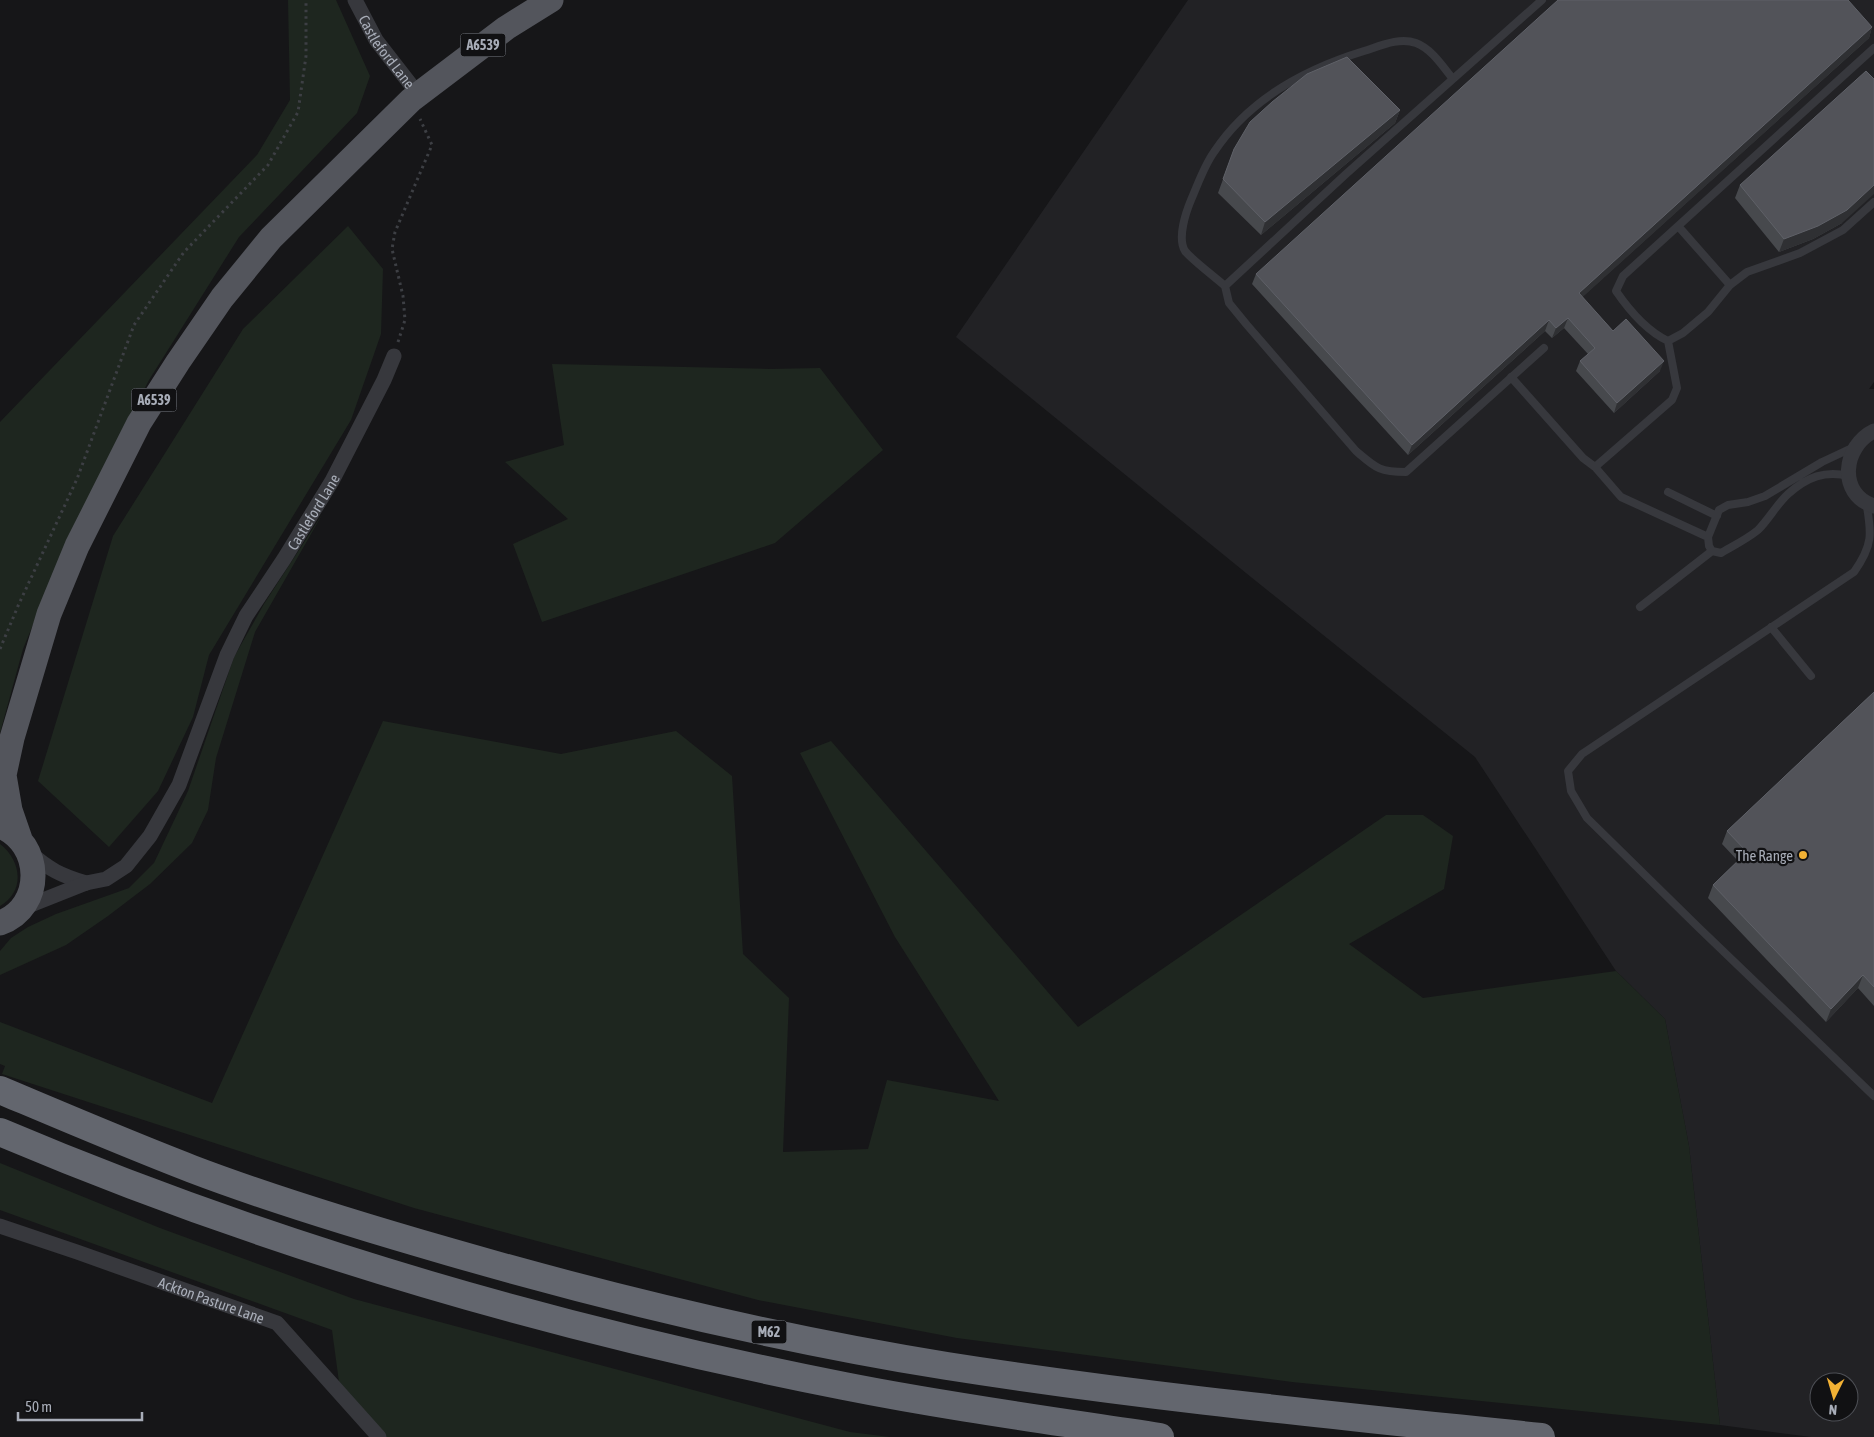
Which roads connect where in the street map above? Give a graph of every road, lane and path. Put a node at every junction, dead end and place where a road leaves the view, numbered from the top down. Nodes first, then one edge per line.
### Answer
1 (306, 0) edge
2 (355, 0) edge
3 (551, 0) edge
4 (1542, 0) edge
5 (1874, 48) edge
6 (1454, 79) junction
7 (414, 97) junction
8 (1874, 202) edge
9 (1678, 226) junction
10 (1730, 285) junction
11 (1225, 286) junction
12 (1668, 341) junction
13 (1544, 348) dead end
14 (394, 356) joint
15 (1512, 377) junction
16 (1874, 431) edge
17 (1855, 446) junction
18 (1595, 467) junction
19 (1849, 476) junction
20 (1668, 492) dead end
21 (1870, 504) edge
22 (1717, 516) junction
23 (1708, 537) junction
24 (1874, 538) edge
25 (1869, 546) junction
26 (1712, 551) junction
27 (1640, 607) dead end
28 (1771, 627) junction
29 (0, 649) edge
30 (1811, 676) dead end
31 (2, 778) edge
32 (16, 839) edge
33 (86, 884) junction
34 (7, 920) edge
35 (0, 1090) edge
36 (1874, 1096) edge
37 (4, 1134) edge
38 (0, 1226) edge
39 (379, 1437) edge
40 (1160, 1437) edge
41 (1541, 1437) edge

1 - 29 path
2 - 7 street, Castleford Lane
3 - 7 main road, A6539
4 - 6 lane
5 - 9 lane
6 - 11 lane
6 - 11 lane
7 - 14 path, Castleford Lane
7 - 31 main road, Castleford Lane / A6539
8 - 10 lane
9 - 10 lane
9 - 12 lane
10 - 12 lane
11 - 15 lane
12 - 18 lane
13 - 15 lane
14 - 33 street, Castleford Lane
15 - 18 lane
16 - 17 street
17 - 19 street
17 - 22 lane
18 - 23 lane
19 - 21 street
19 - 26 lane
20 - 22 lane
21 - 25 lane
22 - 23 lane
23 - 26 lane
24 - 25 lane
25 - 28 lane
26 - 27 lane
28 - 30 lane
28 - 36 lane
31 - 32 main road, Castleford Lane / A6539
32 - 33 street
32 - 34 main road, Castleford Lane
33 - 34 street, Castleford Lane
35 - 41 highway, M62
37 - 40 highway, M62
38 - 39 street, Ackton Pasture Lane

